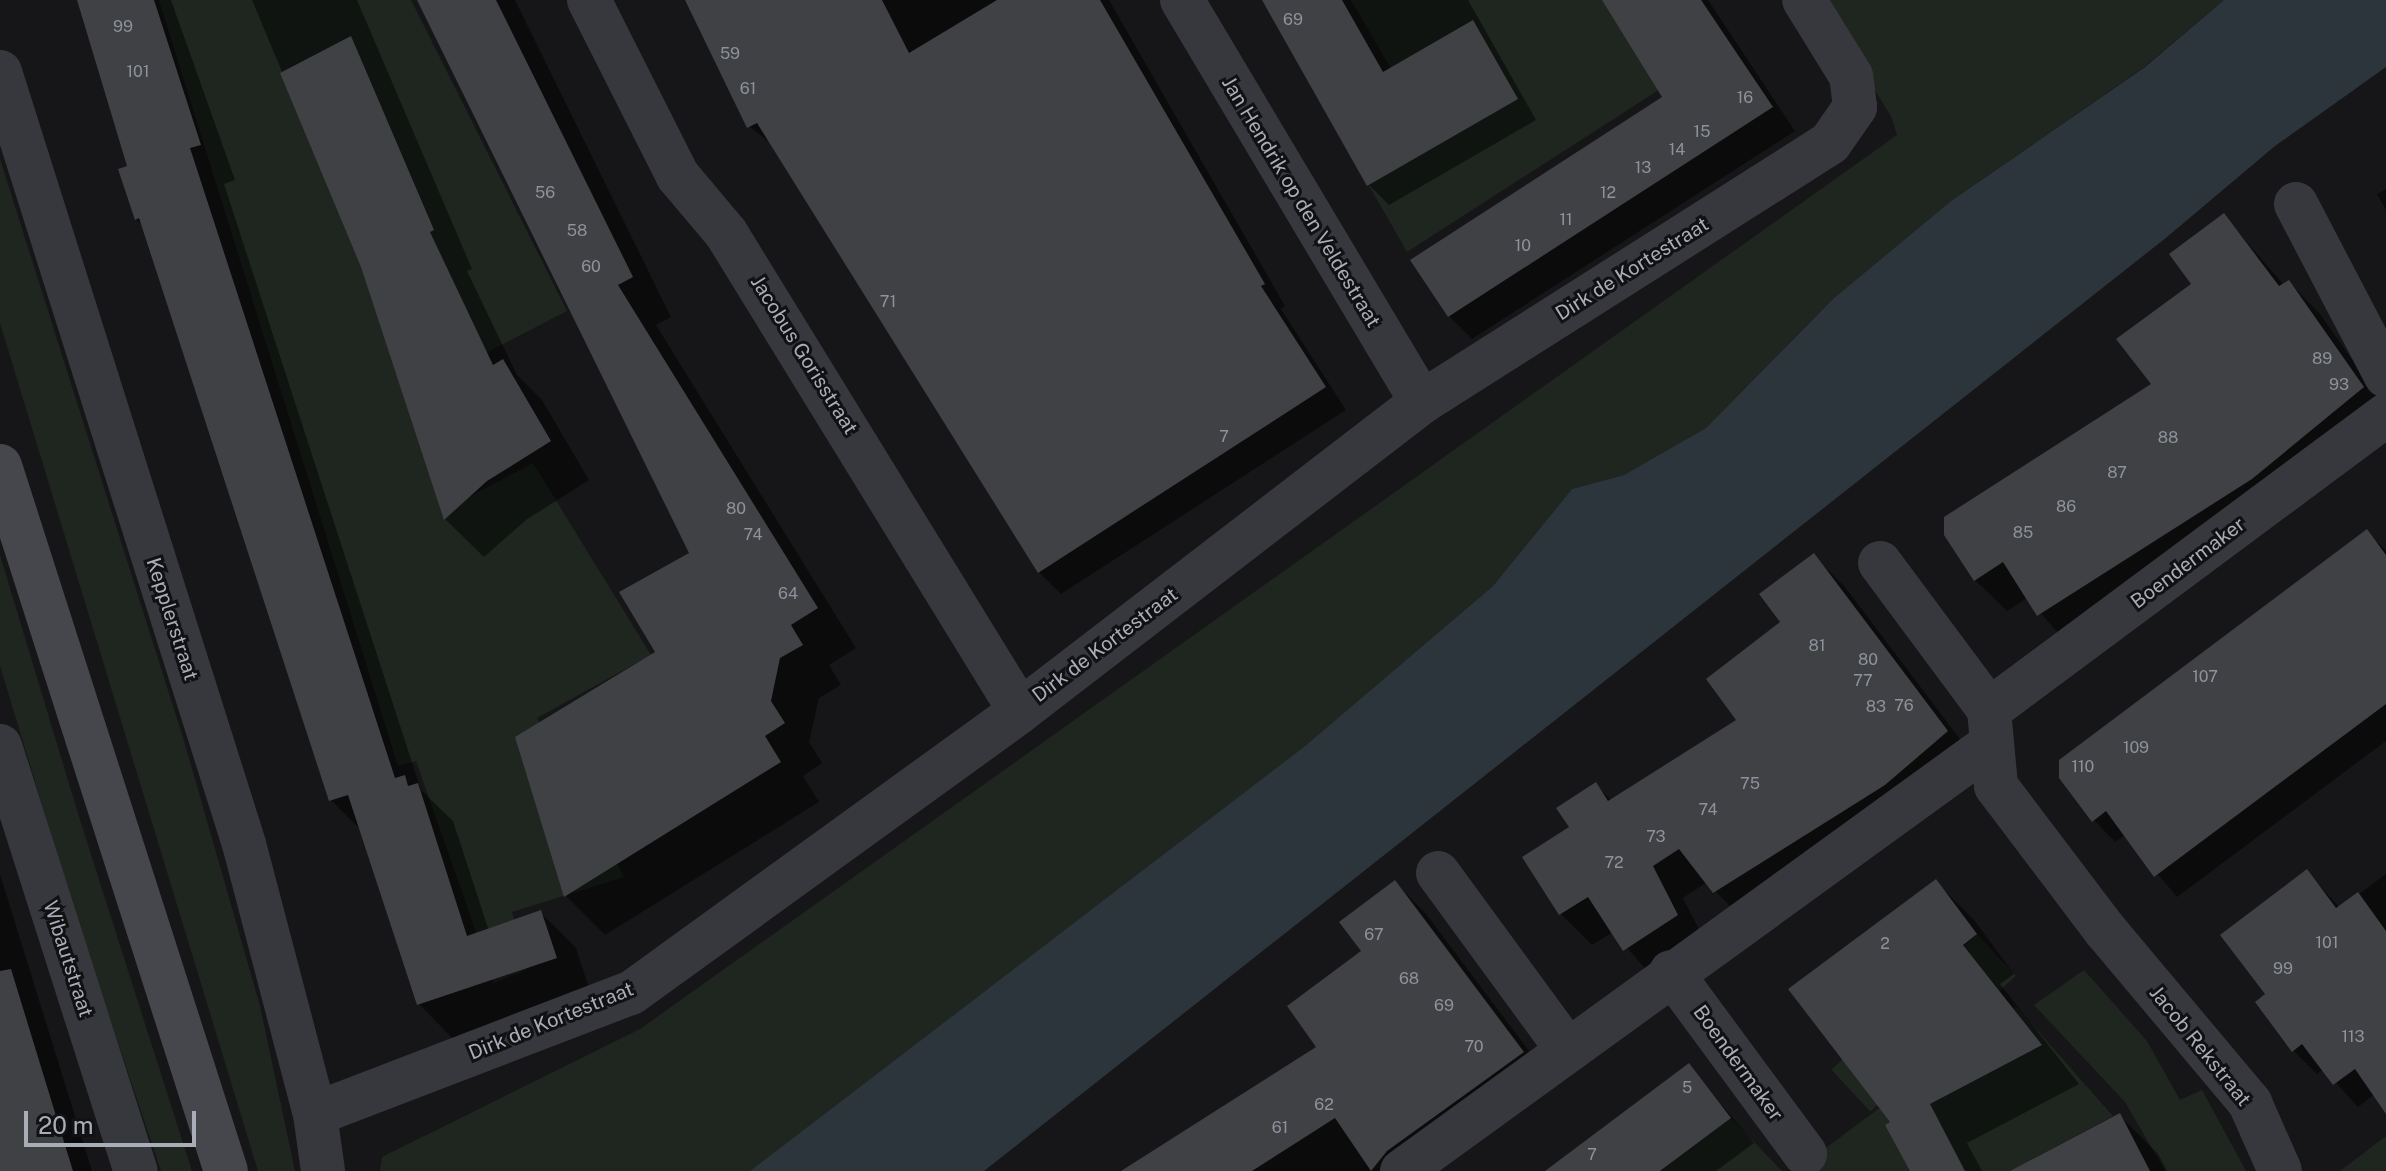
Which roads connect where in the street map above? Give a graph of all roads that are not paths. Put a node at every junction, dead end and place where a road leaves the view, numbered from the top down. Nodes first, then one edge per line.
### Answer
1 (589, 0) edge
2 (1182, 0) edge
3 (1804, 0) edge
4 (0, 72) edge
5 (2296, 204) dead end
6 (2386, 376) edge
7 (1422, 402) junction
8 (2386, 415) edge
9 (0, 466) edge
10 (1880, 563) dead end
11 (1020, 711) junction
12 (1990, 727) junction
13 (0, 746) edge
14 (1438, 873) dead end
15 (1671, 972) junction
16 (1567, 1049) junction
17 (315, 1114) junction
18 (1805, 1154) dead end
19 (136, 1171) edge
20 (226, 1171) edge
21 (323, 1171) edge
22 (1402, 1171) edge
23 (2280, 1171) edge

1 - 11 street, Jacobus Gorisstraat
2 - 7 street, Jan Hendrik op den Veldestraat
3 - 7 street, Dirk de Kortestraat
4 - 17 street, Kepplerstraat
5 - 6 street
7 - 11 street, Dirk de Kortestraat
8 - 12 street, Boendermaker
9 - 20 main road
10 - 12 street
11 - 17 street, Dirk de Kortestraat
12 - 15 street, Boendermaker
12 - 23 street, Jacob Rekstraat
13 - 19 street, Wibautstraat
14 - 16 street
15 - 16 street, Boendermaker
15 - 18 street, Boendermaker
16 - 22 street, Boendermaker
17 - 21 street, Kepplerstraat

